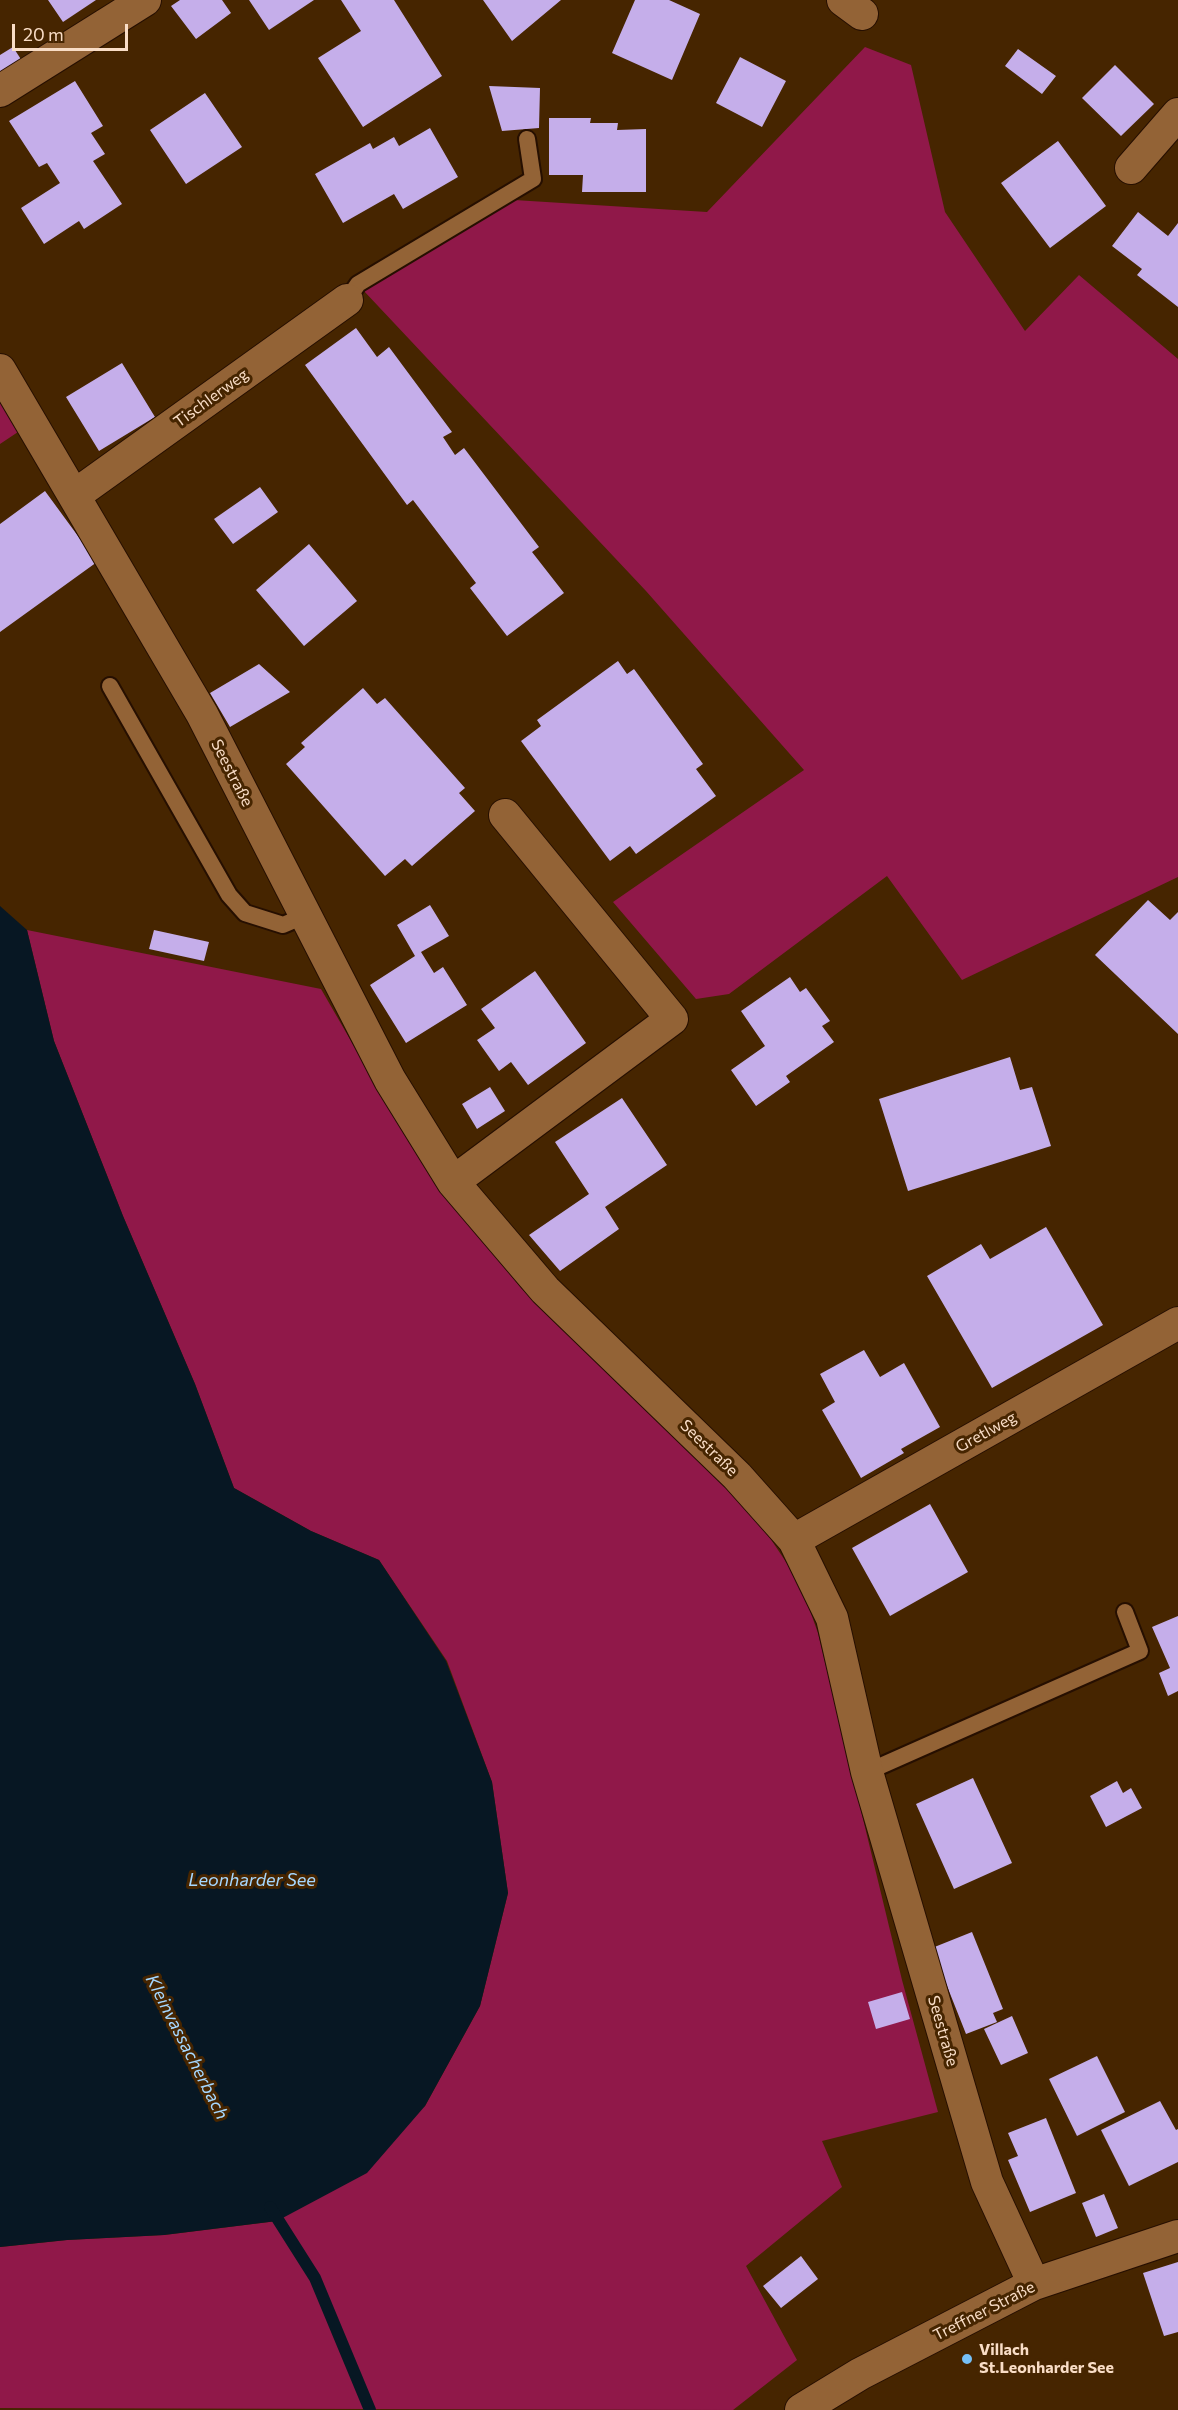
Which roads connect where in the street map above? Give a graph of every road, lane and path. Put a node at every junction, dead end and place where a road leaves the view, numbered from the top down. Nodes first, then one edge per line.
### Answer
1 (145, 0) edge
2 (0, 91) edge
3 (1178, 114) edge
4 (527, 139) dead end
5 (1131, 168) dead end
6 (347, 300) joint
7 (0, 370) edge
8 (75, 495) junction
9 (110, 686) dead end
10 (505, 815) dead end
11 (304, 916) junction
12 (453, 1182) junction
13 (1178, 1323) edge
14 (794, 1540) junction
15 (1125, 1612) dead end
16 (867, 1772) junction
17 (1178, 2236) edge
18 (1034, 2284) junction
19 (801, 2410) edge

1 - 2 street
3 - 5 street
4 - 6 lane
6 - 8 street, Tischlerweg
7 - 8 street, Seestraße
8 - 11 street, Seestraße
9 - 11 lane
10 - 12 street
11 - 12 street, Seestraße
12 - 14 street, Seestraße
13 - 14 street, Gretlweg
14 - 16 street, Seestraße
15 - 16 lane
16 - 18 street, Seestraße
17 - 18 street, Treffner Straße
18 - 19 street, Treffner Straße

